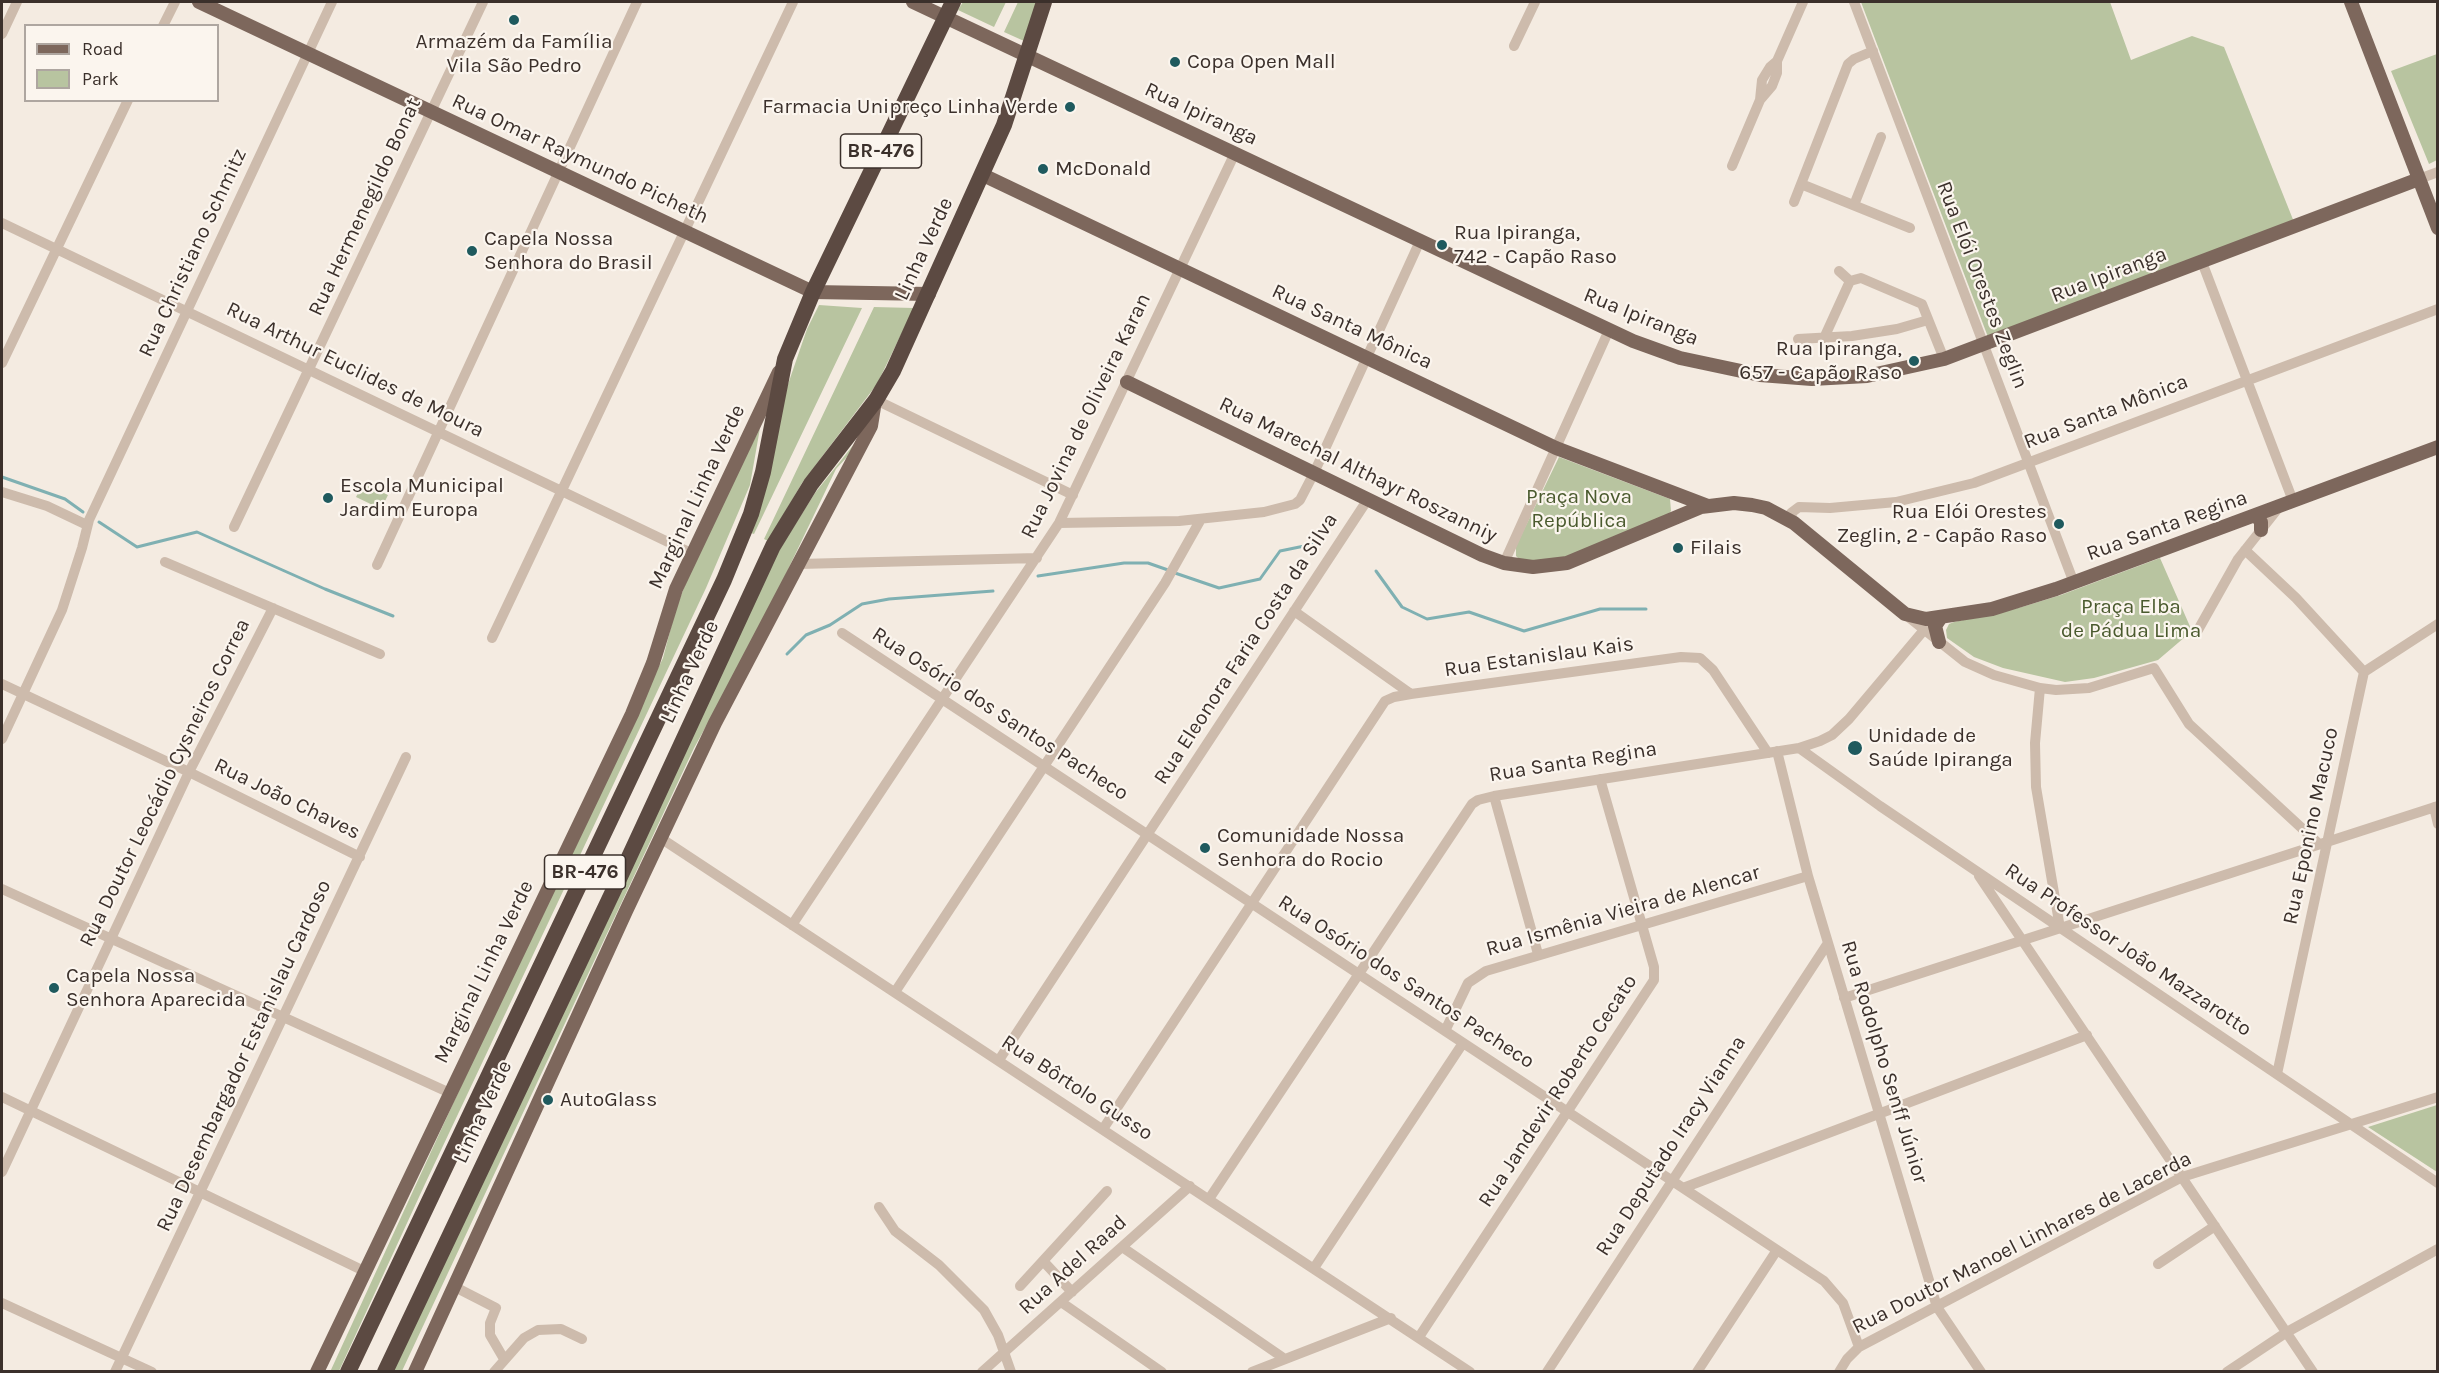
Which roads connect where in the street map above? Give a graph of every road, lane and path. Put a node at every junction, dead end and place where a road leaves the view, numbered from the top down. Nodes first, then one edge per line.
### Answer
1 (17, 2) edge
2 (175, 2) edge
3 (199, 2) edge
4 (332, 2) edge
5 (483, 2) edge
6 (637, 2) edge
7 (793, 2) edge
8 (913, 2) edge
9 (1044, 2) edge
10 (1052, 2) edge
11 (1536, 2) edge
12 (1803, 2) edge
13 (1854, 2) edge
14 (2351, 2) edge
15 (949, 9) edge
16 (165, 24) edge
17 (2, 34) edge
18 (1034, 35) junction
19 (1514, 46) dead end
20 (1873, 51) junction
21 (308, 53) junction
22 (1027, 55) junction
23 (127, 102) edge
24 (432, 111) junction
25 (1881, 136) dead end
26 (1235, 153) junction
27 (1732, 166) dead end
28 (558, 171) junction
29 (2438, 172) edge
30 (983, 176) junction
31 (2419, 179) junction
32 (1801, 184) junction
33 (1794, 202) dead end
34 (1854, 205) junction
35 (2, 222) edge
36 (1910, 228) dead end
37 (2438, 228) edge
38 (684, 231) junction
39 (1420, 241) junction
40 (56, 249) junction
41 (2202, 262) junction
42 (1180, 268) junction
43 (1839, 272) dead end
44 (1850, 281) junction
45 (813, 292) junction
46 (929, 294) junction
47 (2438, 309) edge
48 (187, 311) junction
49 (1928, 320) junction
50 (1609, 330) junction
51 (1824, 338) junction
52 (1798, 339) dead end
53 (1984, 345) junction
54 (1367, 357) junction
55 (785, 359) junction
56 (1944, 359) junction
57 (2, 363) edge
58 (309, 370) junction
59 (2247, 381) junction
60 (1127, 382) junction
61 (876, 400) junction
62 (438, 432) junction
63 (2438, 447) edge
64 (1556, 448) junction
65 (2029, 463) junction
66 (1314, 473) junction
67 (561, 491) junction
68 (2, 492) edge
69 (1073, 495) junction
70 (1368, 499) junction
71 (2287, 503) junction
72 (1708, 506) junction
73 (2256, 515) junction
74 (1201, 519) junction
75 (1792, 522) junction
76 (88, 523) junction
77 (1059, 523) junction
78 (234, 527) dead end
79 (2261, 530) junction
80 (2245, 550) junction
81 (691, 553) junction
82 (1037, 558) junction
83 (165, 562) dead end
84 (1504, 563) junction
85 (798, 564) junction
86 (376, 565) dead end
87 (2074, 583) junction
88 (273, 608) junction
89 (1294, 611) junction
90 (1905, 614) junction
91 (1941, 617) junction
92 (2438, 624) edge
93 (1924, 630) junction
94 (2198, 630) dead end
95 (843, 633) dead end
96 (492, 638) dead end
97 (1940, 642) junction
98 (380, 654) dead end
99 (2364, 672) junction
100 (2, 684) edge
101 (2040, 688) junction
102 (23, 694) junction
103 (1411, 694) junction
104 (943, 700) junction
105 (2, 739) edge
106 (1799, 748) junction
107 (1772, 752) junction
108 (406, 757) dead end
109 (1044, 766) junction
110 (189, 772) junction
111 (1600, 779) junction
112 (1494, 795) junction
113 (2436, 806) edge
114 (2438, 824) edge
115 (1147, 835) junction
116 (662, 839) junction
117 (2323, 843) junction
118 (360, 857) junction
119 (1976, 870) junction
120 (1808, 876) junction
121 (2, 889) edge
122 (1252, 903) junction
123 (792, 924) junction
124 (1642, 924) junction
125 (2060, 928) junction
126 (110, 939) junction
127 (2023, 940) junction
128 (1828, 943) junction
129 (1538, 954) junction
130 (1359, 974) junction
131 (895, 992) junction
132 (1845, 998) junction
133 (282, 1017) junction
134 (1445, 1031) junction
135 (2087, 1035) junction
136 (1463, 1043) junction
137 (999, 1060) junction
138 (2277, 1074) junction
139 (450, 1093) junction
140 (2, 1097) edge
141 (2438, 1097) edge
142 (31, 1111) junction
143 (1568, 1112) junction
144 (1879, 1113) junction
145 (2352, 1125) junction
146 (1103, 1129) junction
147 (2, 1172) edge
148 (2182, 1177) junction
149 (1672, 1181) junction
150 (2438, 1183) edge
151 (1190, 1186) junction
152 (1683, 1188) junction
153 (1107, 1191) dead end
154 (202, 1193) junction
155 (1209, 1199) junction
156 (879, 1207) dead end
157 (2215, 1226) junction
158 (1122, 1247) junction
159 (2438, 1249) edge
160 (1777, 1250) junction
161 (1044, 1262) junction
162 (2158, 1264) dead end
163 (1314, 1268) junction
164 (364, 1271) junction
165 (1020, 1286) dead end
166 (455, 1287) junction
167 (1072, 1292) junction
168 (1062, 1302) junction
169 (2, 1303) edge
170 (1936, 1306) junction
171 (1390, 1318) junction
172 (2287, 1332) junction
173 (1419, 1337) junction
174 (582, 1339) dead end
175 (1859, 1347) junction
176 (1004, 1353) junction
177 (122, 1357) junction
178 (504, 1359) junction
179 (1285, 1359) junction
180 (115, 1371) edge
181 (152, 1371) edge
182 (317, 1371) edge
183 (348, 1371) edge
184 (385, 1371) edge
185 (415, 1371) edge
186 (494, 1371) edge
187 (982, 1371) edge
188 (1011, 1371) edge
189 (1162, 1371) edge
190 (1252, 1371) edge
191 (1470, 1371) edge
192 (1547, 1371) edge
193 (1697, 1371) edge
194 (1839, 1371) edge
195 (1981, 1371) edge
196 (2227, 1371) edge
197 (2313, 1371) edge

1 - 17 street
2 - 16 street
3 - 21 main road, Rua Omar Raymundo Picheth
4 - 21 street, Rua Christiano Schmitz
5 - 24 street, Rua Hermenegildo Bonat
6 - 28 street
7 - 38 street
8 - 15 main road, Rua Ipiranga
9 - 18 highway, Linha Verde / BR-476
10 - 18 main road
11 - 19 street
12 - 27 street
13 - 20 street, Rua Elói Orestes Zeglin
14 - 31 main road
15 - 22 main road, Rua Ipiranga
15 - 45 highway, Linha Verde / BR-476
18 - 22 highway, Linha Verde / BR-476
20 - 32 street
20 - 53 street, Rua Elói Orestes Zeglin
21 - 24 main road, Rua Omar Raymundo Picheth
21 - 48 street, Rua Christiano Schmitz
22 - 26 main road, Rua Ipiranga
22 - 30 highway, Linha Verde / BR-476
23 - 40 street
24 - 28 main road, Rua Omar Raymundo Picheth
24 - 58 street, Rua Hermenegildo Bonat
25 - 34 street
26 - 39 main road, Rua Ipiranga
26 - 42 street, Rua Jovina de Oliveira Karan
28 - 38 main road, Rua Omar Raymundo Picheth
28 - 62 street
29 - 31 street, Rua Ipiranga
30 - 42 main road, Rua Santa Mônica
30 - 46 highway, Linha Verde / BR-476
31 - 37 main road
31 - 41 main road, Rua Ipiranga
32 - 33 street
32 - 34 street
34 - 36 street
35 - 40 street, Rua Arthur Euclides de Moura
38 - 45 main road, Rua Omar Raymundo Picheth
38 - 67 street
39 - 50 main road, Rua Ipiranga
39 - 54 street
40 - 48 street, Rua Arthur Euclides de Moura
40 - 57 street
41 - 53 main road, Rua Ipiranga
41 - 59 street
42 - 54 main road, Rua Santa Mônica
42 - 60 street, Rua Jovina de Oliveira Karan
43 - 44 street
44 - 49 street
44 - 51 street
45 - 46 main road
45 - 55 highway, Linha Verde / BR-476
46 - 61 highway, Linha Verde / BR-476
47 - 59 street, Rua Santa Mônica
48 - 58 street, Rua Arthur Euclides de Moura
48 - 76 street, Rua Christiano Schmitz
49 - 51 street
49 - 56 street
50 - 56 main road, Rua Ipiranga
50 - 64 street
51 - 52 street
53 - 56 main road, Rua Ipiranga
53 - 65 street, Rua Elói Orestes Zeglin
54 - 64 main road, Rua Santa Mônica
54 - 66 street
55 - 81 main road, Marginal Linha Verde
55 - 183 highway, Linha Verde / BR-476
58 - 62 street, Rua Arthur Euclides de Moura
58 - 78 street, Rua Hermenegildo Bonat
59 - 65 street, Rua Santa Mônica
59 - 71 street
60 - 66 main road, Rua Marechal Althayr Roszanniy
60 - 69 street, Rua Jovina de Oliveira Karan
61 - 69 street
61 - 85 main road
61 - 184 highway, Linha Verde / BR-476
62 - 67 street, Rua Arthur Euclides de Moura
62 - 86 street
63 - 71 main road, Rua Santa Regina
64 - 72 main road, Rua Santa Mônica
64 - 84 street
65 - 75 street, Rua Santa Mônica
65 - 87 street, Rua Elói Orestes Zeglin
66 - 70 main road, Rua Marechal Althayr Roszanniy
66 - 74 street
67 - 81 street, Rua Arthur Euclides de Moura
67 - 96 street
68 - 76 street
69 - 77 street, Rua Jovina de Oliveira Karan
70 - 84 main road, Rua Marechal Althayr Roszanniy
70 - 89 street, Rua Eleonora Faria Costa da Silva
71 - 73 main road, Rua Santa Regina
71 - 79 street
72 - 75 main road, Rua Marechal Althayr Roszanniy
72 - 84 main road, Rua Marechal Althayr Roszanniy
73 - 79 main road
73 - 87 main road, Rua Santa Regina
74 - 77 street
74 - 109 street
75 - 90 main road, Rua Marechal Althayr Roszanniy
76 - 102 street, Rua Christiano Schmitz
77 - 82 street, Rua Jovina de Oliveira Karan
79 - 80 street
80 - 94 street
80 - 99 street
81 - 139 main road, Marginal Linha Verde
82 - 85 street
82 - 104 street, Rua Jovina de Oliveira Karan
83 - 88 street
85 - 116 main road
87 - 91 main road, Rua Santa Regina
88 - 98 street
88 - 110 street, Rua Doutor Leocádio Cysneiros Correa
89 - 103 street
89 - 115 street, Rua Eleonora Faria Costa da Silva
90 - 91 main road, Rua Santa Regina
90 - 93 street, Rua Marechal Althayr Roszanniy
91 - 97 main road
92 - 99 street
93 - 97 street, Rua Marechal Althayr Roszanniy
93 - 106 street, Rua Santa Regina
95 - 104 street, Rua Osório dos Santos Pacheco
97 - 101 street, Rua Marechal Althayr Roszanniy
99 - 117 street, Rua Eponino Macuco
100 - 102 street, Rua João Chaves
101 - 117 street, Rua Marechal Althayr Roszanniy
101 - 125 street
102 - 105 street, Rua Christiano Schmitz
102 - 110 street, Rua João Chaves
103 - 107 street, Rua Estanislau Kais
103 - 122 street
104 - 109 street, Rua Osório dos Santos Pacheco
104 - 123 street, Rua Jovina de Oliveira Karan
106 - 107 street, Rua Santa Regina
106 - 119 street, Rua Professor João Mazzarotto
107 - 111 street, Rua Santa Regina
107 - 120 street, Rua Rodolpho Senff Júnior
108 - 118 street, Rua Desembargador Estanislau Cardoso
109 - 115 street, Rua Osório dos Santos Pacheco
109 - 131 street
110 - 118 street, Rua João Chaves
110 - 126 street, Rua Doutor Leocádio Cysneiros Correa
111 - 112 street, Rua Santa Regina
111 - 124 street, Rua Jandevir Roberto Cecato
112 - 129 street
112 - 130 street, Rua Santa Regina
113 - 114 street
113 - 117 street
115 - 122 street, Rua Osório dos Santos Pacheco
115 - 137 street, Rua Eleonora Faria Costa da Silva
116 - 123 street, Rua Bôrtolo Gusso
116 - 166 main road
117 - 125 street
117 - 138 street, Rua Eponino Macuco
118 - 133 street, Rua Desembargador Estanislau Cardoso
119 - 125 street, Rua Professor João Mazzarotto
119 - 127 street
120 - 124 street, Rua Ismênia Vieira de Alencar
120 - 128 street, Rua Rodolpho Senff Júnior
121 - 126 street
122 - 130 street, Rua Osório dos Santos Pacheco
122 - 146 street
123 - 131 street, Rua Bôrtolo Gusso
124 - 129 street, Rua Ismênia Vieira de Alencar
124 - 143 street, Rua Jandevir Roberto Cecato
125 - 127 street
125 - 138 street, Rua Professor João Mazzarotto
126 - 133 street
126 - 142 street, Rua Doutor Leocádio Cysneiros Correa
127 - 132 street
127 - 135 street
128 - 132 street, Rua Rodolpho Senff Júnior
128 - 149 street, Rua Deputado Iracy Vianna
129 - 134 street, Rua Ismênia Vieira de Alencar
130 - 134 street, Rua Osório dos Santos Pacheco
130 - 155 street, Rua Santa Regina
131 - 137 street, Rua Bôrtolo Gusso
132 - 144 street, Rua Rodolpho Senff Júnior
133 - 139 street
133 - 154 street, Rua Desembargador Estanislau Cardoso
134 - 136 street, Rua Osório dos Santos Pacheco
135 - 144 street
135 - 148 street
136 - 143 street, Rua Osório dos Santos Pacheco
136 - 163 street
137 - 146 street, Rua Bôrtolo Gusso
138 - 145 street, Rua Professor João Mazzarotto
139 - 164 main road, Marginal Linha Verde
140 - 142 street
141 - 145 street, Rua Doutor Manoel Linhares de Lacerda
142 - 147 street, Rua Doutor Leocádio Cysneiros Correa
142 - 154 street
143 - 149 street, Rua Osório dos Santos Pacheco
143 - 173 street, Rua Jandevir Roberto Cecato
144 - 152 street
144 - 170 street, Rua Rodolpho Senff Júnior
145 - 148 street, Rua Doutor Manoel Linhares de Lacerda
145 - 150 street, Rua Professor João Mazzarotto
146 - 151 street, Rua Bôrtolo Gusso
148 - 157 street
148 - 170 street, Rua Doutor Manoel Linhares de Lacerda
149 - 152 street, Rua Osório dos Santos Pacheco
149 - 192 street, Rua Deputado Iracy Vianna
151 - 155 street, Rua Bôrtolo Gusso
151 - 158 street, Rua Adel Raad
152 - 160 street, Rua Osório dos Santos Pacheco
153 - 161 street
154 - 164 street
154 - 177 street, Rua Desembargador Estanislau Cardoso
155 - 163 street, Rua Bôrtolo Gusso
156 - 176 street
157 - 162 street
157 - 172 street
158 - 167 street, Rua Adel Raad
158 - 179 street
159 - 172 street
160 - 175 street, Rua Osório dos Santos Pacheco
160 - 193 street
161 - 165 street
161 - 167 street
163 - 171 street, Rua Bôrtolo Gusso
164 - 182 main road, Marginal Linha Verde
166 - 178 street
166 - 185 main road
167 - 168 street, Rua Adel Raad
168 - 176 street, Rua Adel Raad
168 - 189 street
169 - 177 street
170 - 175 street, Rua Doutor Manoel Linhares de Lacerda
170 - 195 street, Rua Rodolpho Senff Júnior
171 - 173 street, Rua Bôrtolo Gusso
171 - 179 street
172 - 196 street
172 - 197 street
173 - 191 street, Rua Bôrtolo Gusso
174 - 178 street
175 - 194 street, Rua Doutor Manoel Linhares de Lacerda
176 - 187 street, Rua Adel Raad
176 - 188 street
177 - 180 street, Rua Desembargador Estanislau Cardoso
177 - 181 street
178 - 186 street
179 - 190 street

